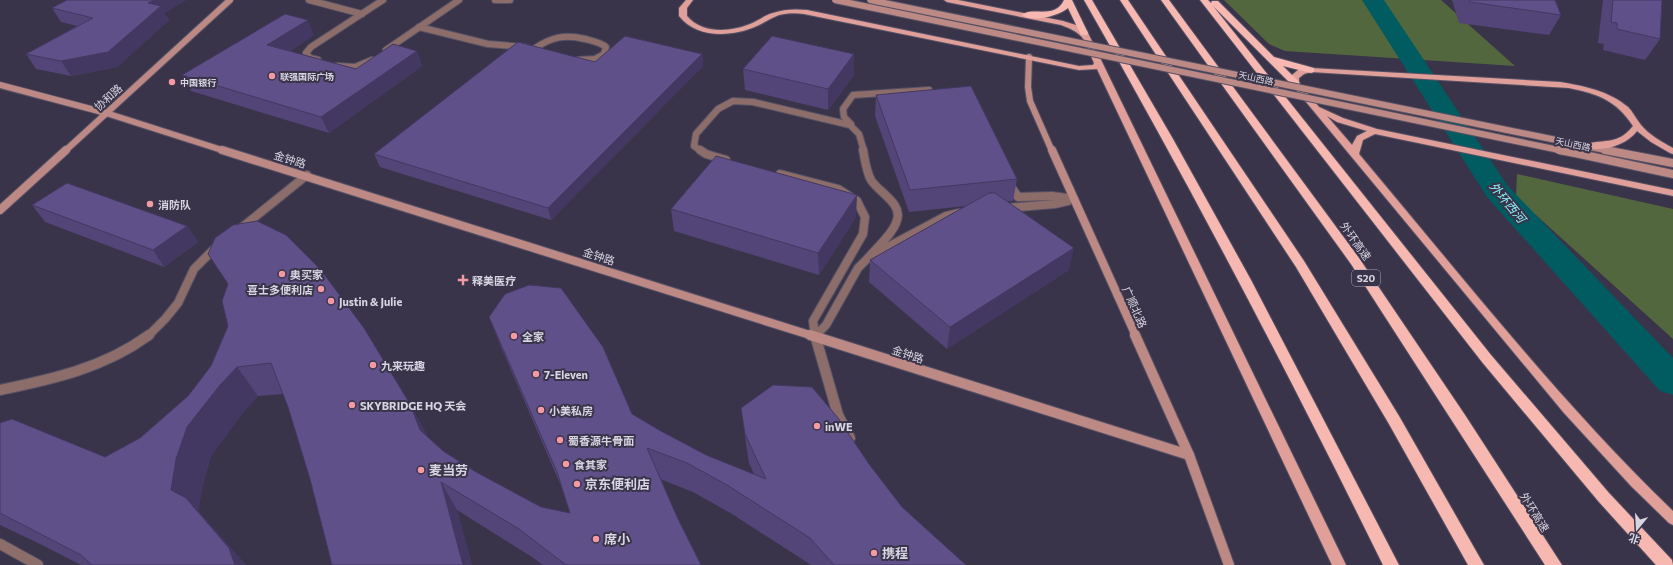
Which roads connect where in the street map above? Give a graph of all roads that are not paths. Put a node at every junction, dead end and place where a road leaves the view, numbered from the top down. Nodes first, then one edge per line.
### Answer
1 (230, 0) edge
2 (309, 0) edge
3 (384, 0) edge
4 (455, 0) edge
5 (495, 0) edge
6 (510, 0) edge
7 (690, 0) edge
8 (835, 0) edge
9 (870, 0) edge
10 (947, 0) edge
11 (1088, 0) edge
12 (1124, 0) edge
13 (1165, 0) edge
14 (1204, 0) edge
15 (1212, 0) edge
16 (1068, 1) edge
17 (362, 14) junction
18 (1026, 15) junction
19 (420, 27) junction
20 (1084, 33) junction
21 (534, 49) junction
22 (541, 51) edge
23 (1270, 56) junction
24 (568, 58) edge
25 (1029, 58) junction
26 (1098, 63) junction
27 (1079, 68) junction
28 (1311, 70) junction
29 (1295, 83) junction
30 (1108, 84) junction
31 (0, 85) edge
32 (934, 90) edge
33 (1311, 102) junction
34 (106, 113) junction
35 (1637, 126) junction
36 (854, 128) junction
37 (1375, 131) junction
38 (1589, 146) junction
39 (1673, 151) edge
40 (1355, 153) junction
41 (735, 162) edge
42 (1673, 163) edge
43 (772, 172) edge
44 (1673, 174) edge
45 (307, 175) junction
46 (1007, 178) edge
47 (1673, 193) edge
48 (1074, 199) junction
49 (1001, 209) edge
50 (0, 210) edge
51 (971, 211) edge
52 (236, 232) edge
53 (224, 242) edge
54 (869, 257) junction
55 (815, 336) junction
56 (0, 390) edge
57 (853, 444) edge
58 (1189, 455) junction
59 (1673, 519) edge
60 (0, 544) edge
61 (38, 565) edge
62 (1229, 565) edge
63 (1339, 565) edge
64 (1391, 565) edge
65 (1476, 565) edge
66 (1554, 565) edge
67 (1666, 565) edge

1 - 34 main road, 协和路
2 - 17 street
3 - 17 street
4 - 19 street
5 - 6 street
7 - 25 main road
8 - 44 main road, 天山西路, bridge
9 - 38 main road, 天山西路, bridge
10 - 18 main road
11 - 64 highway
12 - 65 highway
13 - 66 highway, 外环高速 / S20
14 - 67 highway
15 - 23 highway
16 - 18 highway
16 - 20 highway
17 - 19 street
18 - 20 main road
19 - 21 street
20 - 26 main road
21 - 22 street
21 - 24 street
23 - 28 highway
23 - 29 highway
25 - 27 main road
25 - 48 main road, 广顺北路
26 - 27 main road
26 - 30 main road
27 - 30 main road
28 - 29 main road
28 - 35 main road
29 - 33 main road
30 - 63 main road
31 - 34 main road, 金钟路
32 - 36 street
33 - 37 main road
33 - 40 main road
34 - 45 main road, 金钟路
34 - 50 main road, 协和路
35 - 38 main road
35 - 39 main road
36 - 41 street
36 - 54 street
37 - 40 main road
37 - 47 main road
38 - 42 main road, 天山西路
40 - 59 main road
43 - 55 street
45 - 52 street
45 - 55 main road, 金钟路
46 - 48 street
48 - 49 street
48 - 58 main road, 广顺北路
51 - 54 street
53 - 56 street
54 - 55 street
55 - 57 street
55 - 58 main road, 金钟路
58 - 62 main road, 广顺北路
60 - 61 street

